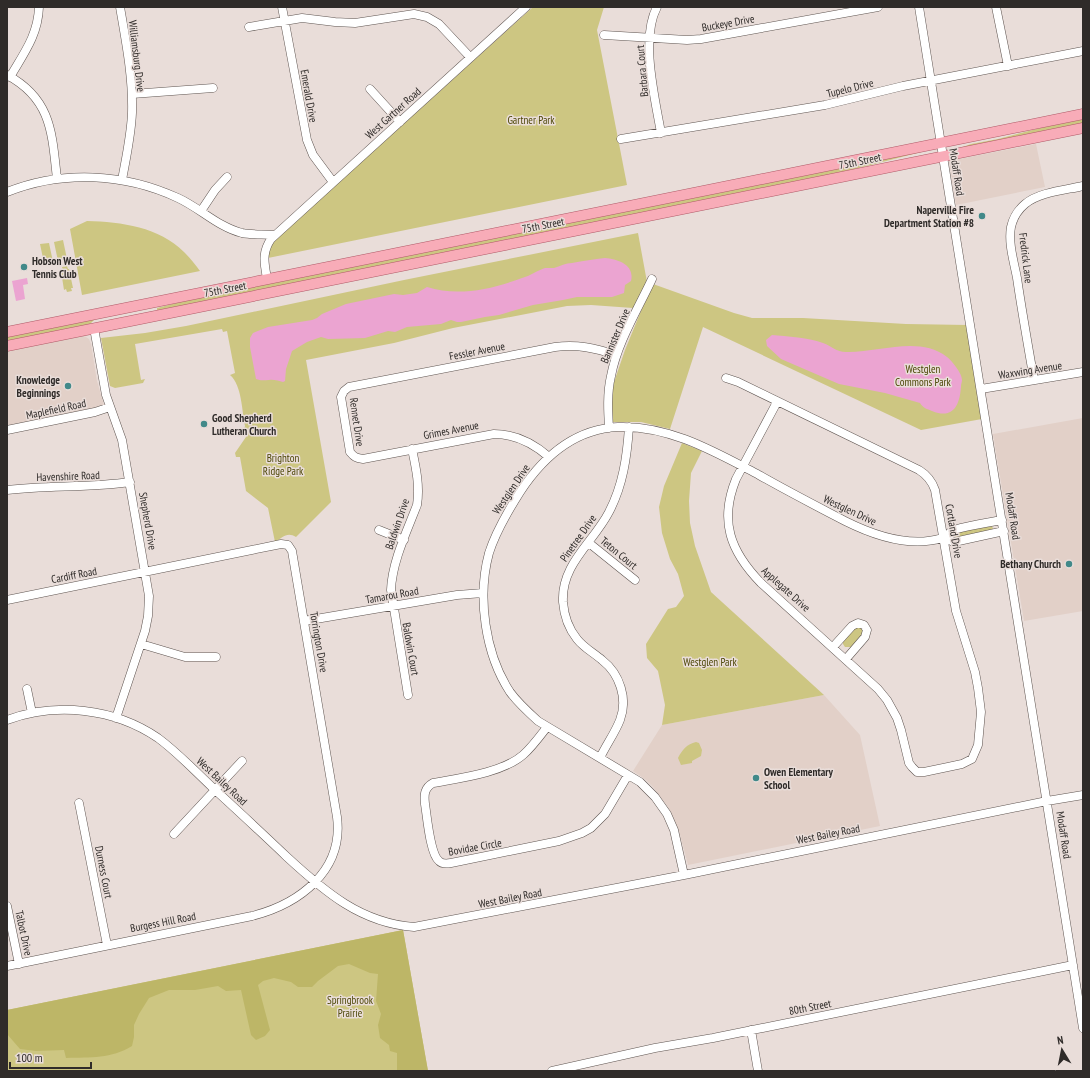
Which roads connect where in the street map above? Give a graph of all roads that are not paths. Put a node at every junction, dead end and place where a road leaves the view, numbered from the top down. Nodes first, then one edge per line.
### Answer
1 (40, 7) edge
2 (120, 7) edge
3 (282, 7) edge
4 (525, 7) edge
5 (658, 7) edge
6 (878, 7) edge
7 (919, 7) edge
8 (996, 7) edge
9 (285, 21) junction
10 (249, 27) dead end
11 (604, 35) dead end
12 (650, 38) junction
13 (1083, 51) edge
14 (470, 58) junction
15 (1008, 66) junction
16 (9, 76) edge
17 (931, 82) junction
18 (213, 88) dead end
19 (370, 89) dead end
20 (132, 94) junction
21 (1083, 114) edge
22 (400, 122) junction
23 (1083, 128) edge
24 (661, 133) junction
25 (621, 139) dead end
26 (942, 143) junction
27 (944, 156) junction
28 (227, 177) dead end
29 (57, 179) junction
30 (122, 180) junction
31 (333, 182) junction
32 (1083, 186) edge
33 (7, 192) edge
34 (200, 211) junction
35 (275, 235) junction
36 (267, 278) junction
37 (652, 279) dead end
38 (108, 311) junction
39 (94, 328) junction
40 (7, 332) edge
41 (7, 346) edge
42 (616, 355) junction
43 (1083, 372) edge
44 (726, 378) dead end
45 (1034, 380) junction
46 (981, 389) junction
47 (344, 391) joint
48 (777, 402) junction
49 (110, 407) junction
50 (629, 427) junction
51 (609, 428) junction
52 (7, 430) edge
53 (412, 449) junction
54 (352, 456) joint
55 (549, 457) junction
56 (742, 466) junction
57 (130, 482) junction
58 (7, 490) edge
59 (1002, 520) junction
60 (379, 530) dead end
61 (1004, 531) junction
62 (944, 538) junction
63 (404, 540) junction
64 (588, 542) junction
65 (146, 572) junction
66 (635, 580) dead end
67 (483, 593) junction
68 (7, 600) edge
69 (393, 606) junction
70 (304, 621) junction
71 (141, 644) junction
72 (833, 647) junction
73 (216, 657) dead end
74 (846, 659) junction
75 (27, 689) dead end
76 (408, 695) dead end
77 (32, 713) junction
78 (116, 718) junction
79 (7, 720) edge
80 (547, 727) junction
81 (600, 758) junction
82 (242, 760) dead end
83 (914, 770) joint
84 (628, 775) junction
85 (215, 790) junction
86 (1083, 795) edge
87 (1047, 801) junction
88 (79, 803) dead end
89 (174, 834) dead end
90 (684, 875) junction
91 (315, 882) junction
92 (7, 906) edge
93 (107, 944) junction
94 (19, 964) junction
95 (1073, 965) junction
96 (7, 966) edge
97 (1083, 1028) edge
98 (751, 1030) junction
99 (552, 1071) edge
100 (758, 1071) edge

1 - 16 street
2 - 20 street, Williamsburg Drive
3 - 9 street, Emerald Drive
4 - 14 street, West Gartner Road
5 - 12 street, Barbara Court
6 - 12 street, Buckeye Drive
7 - 17 street, Modaff Road
8 - 15 street
9 - 10 street
9 - 14 street
9 - 31 street, Emerald Drive
11 - 12 street, Buckeye Drive
12 - 24 street, Barbara Court
13 - 15 street, Tupelo Drive
14 - 22 street, West Gartner Road
15 - 17 street, Tupelo Drive
16 - 29 street
17 - 24 street, Tupelo Drive
17 - 26 street, Modaff Road
18 - 20 street
19 - 22 street
20 - 30 street, Williamsburg Drive
21 - 26 main road, 75th Street
22 - 31 street, West Gartner Road
23 - 27 main road, 75th Street
24 - 25 street, Tupelo Drive
26 - 27 street, Modaff Road
26 - 36 main road, 75th Street
27 - 39 main road, 75th Street
27 - 46 street, Modaff Road
28 - 34 street
29 - 30 street
29 - 33 street
30 - 34 street
31 - 35 street, West Gartner Road
32 - 45 street, Fredrick Lane
34 - 35 street
35 - 36 street, West Gartner Road
36 - 38 main road, 75th Street
37 - 42 street, Bannister Drive
38 - 39 main road
38 - 40 main road, 75th Street
39 - 41 main road, 75th Street
39 - 49 street, Shepherd Drive
42 - 47 street, Fessler Avenue
42 - 51 street, Bannister Drive
43 - 45 street, Waxwing Avenue
44 - 48 street, Cortland Drive
45 - 46 street, Waxwing Avenue
46 - 59 street, Modaff Road
47 - 54 street, Rennet Drive
48 - 56 street, Applegate Drive
48 - 62 street, Cortland Drive
49 - 52 street, Maplefield Road
49 - 57 street, Shepherd Drive
50 - 51 street, Westglen Drive
50 - 56 street, Westglen Drive
50 - 64 street, Pinetree Drive
51 - 55 street, Westglen Drive
53 - 54 street, Grimes Avenue
53 - 55 street, Grimes Avenue
53 - 63 street, Baldwin Drive
55 - 67 street, Westglen Drive
56 - 62 street, Westglen Drive
56 - 72 street, Applegate Drive
57 - 58 street, Havenshire Road
57 - 65 street, Shepherd Drive
59 - 61 street, Modaff Road
59 - 62 street, Westglen Drive
60 - 63 street
61 - 62 street, Westglen Drive
61 - 87 street, Modaff Road
62 - 83 street, Cortland Drive
63 - 69 street, Baldwin Drive
64 - 66 street, Teton Court
64 - 81 street, Pinetree Drive
65 - 68 street, Cardiff Road
65 - 70 street, Torrington Drive
65 - 71 street, Shepherd Drive
67 - 69 street, Tamarou Road
67 - 80 street, Westglen Drive
69 - 70 street, Tamarou Road
69 - 76 street, Baldwin Court
70 - 91 street, Torrington Drive
71 - 73 street
71 - 78 street, Shepherd Drive
72 - 74 street, Applegate Drive
72 - 74 street
74 - 83 street, Applegate Drive
75 - 77 street
77 - 78 street, West Bailey Road
77 - 79 street, West Bailey Road
78 - 85 street, West Bailey Road
80 - 81 street, Westglen Drive
80 - 84 street, Bovidae Circle
81 - 84 street, Westglen Drive
82 - 85 street
84 - 90 street, Westglen Drive
85 - 89 street
85 - 91 street, West Bailey Road
86 - 87 street, West Bailey Road
87 - 90 street, West Bailey Road
87 - 95 street, Modaff Road
88 - 93 street, Durness Court
90 - 91 street, West Bailey Road
91 - 93 street, Burgess Hill Road
92 - 94 street, Talbot Drive
93 - 94 street, Burgess Hill Road
94 - 96 street, Burgess Hill Road
95 - 97 street, Modaff Road
95 - 98 street, 80th Street
98 - 99 street, 80th Street
98 - 100 street

